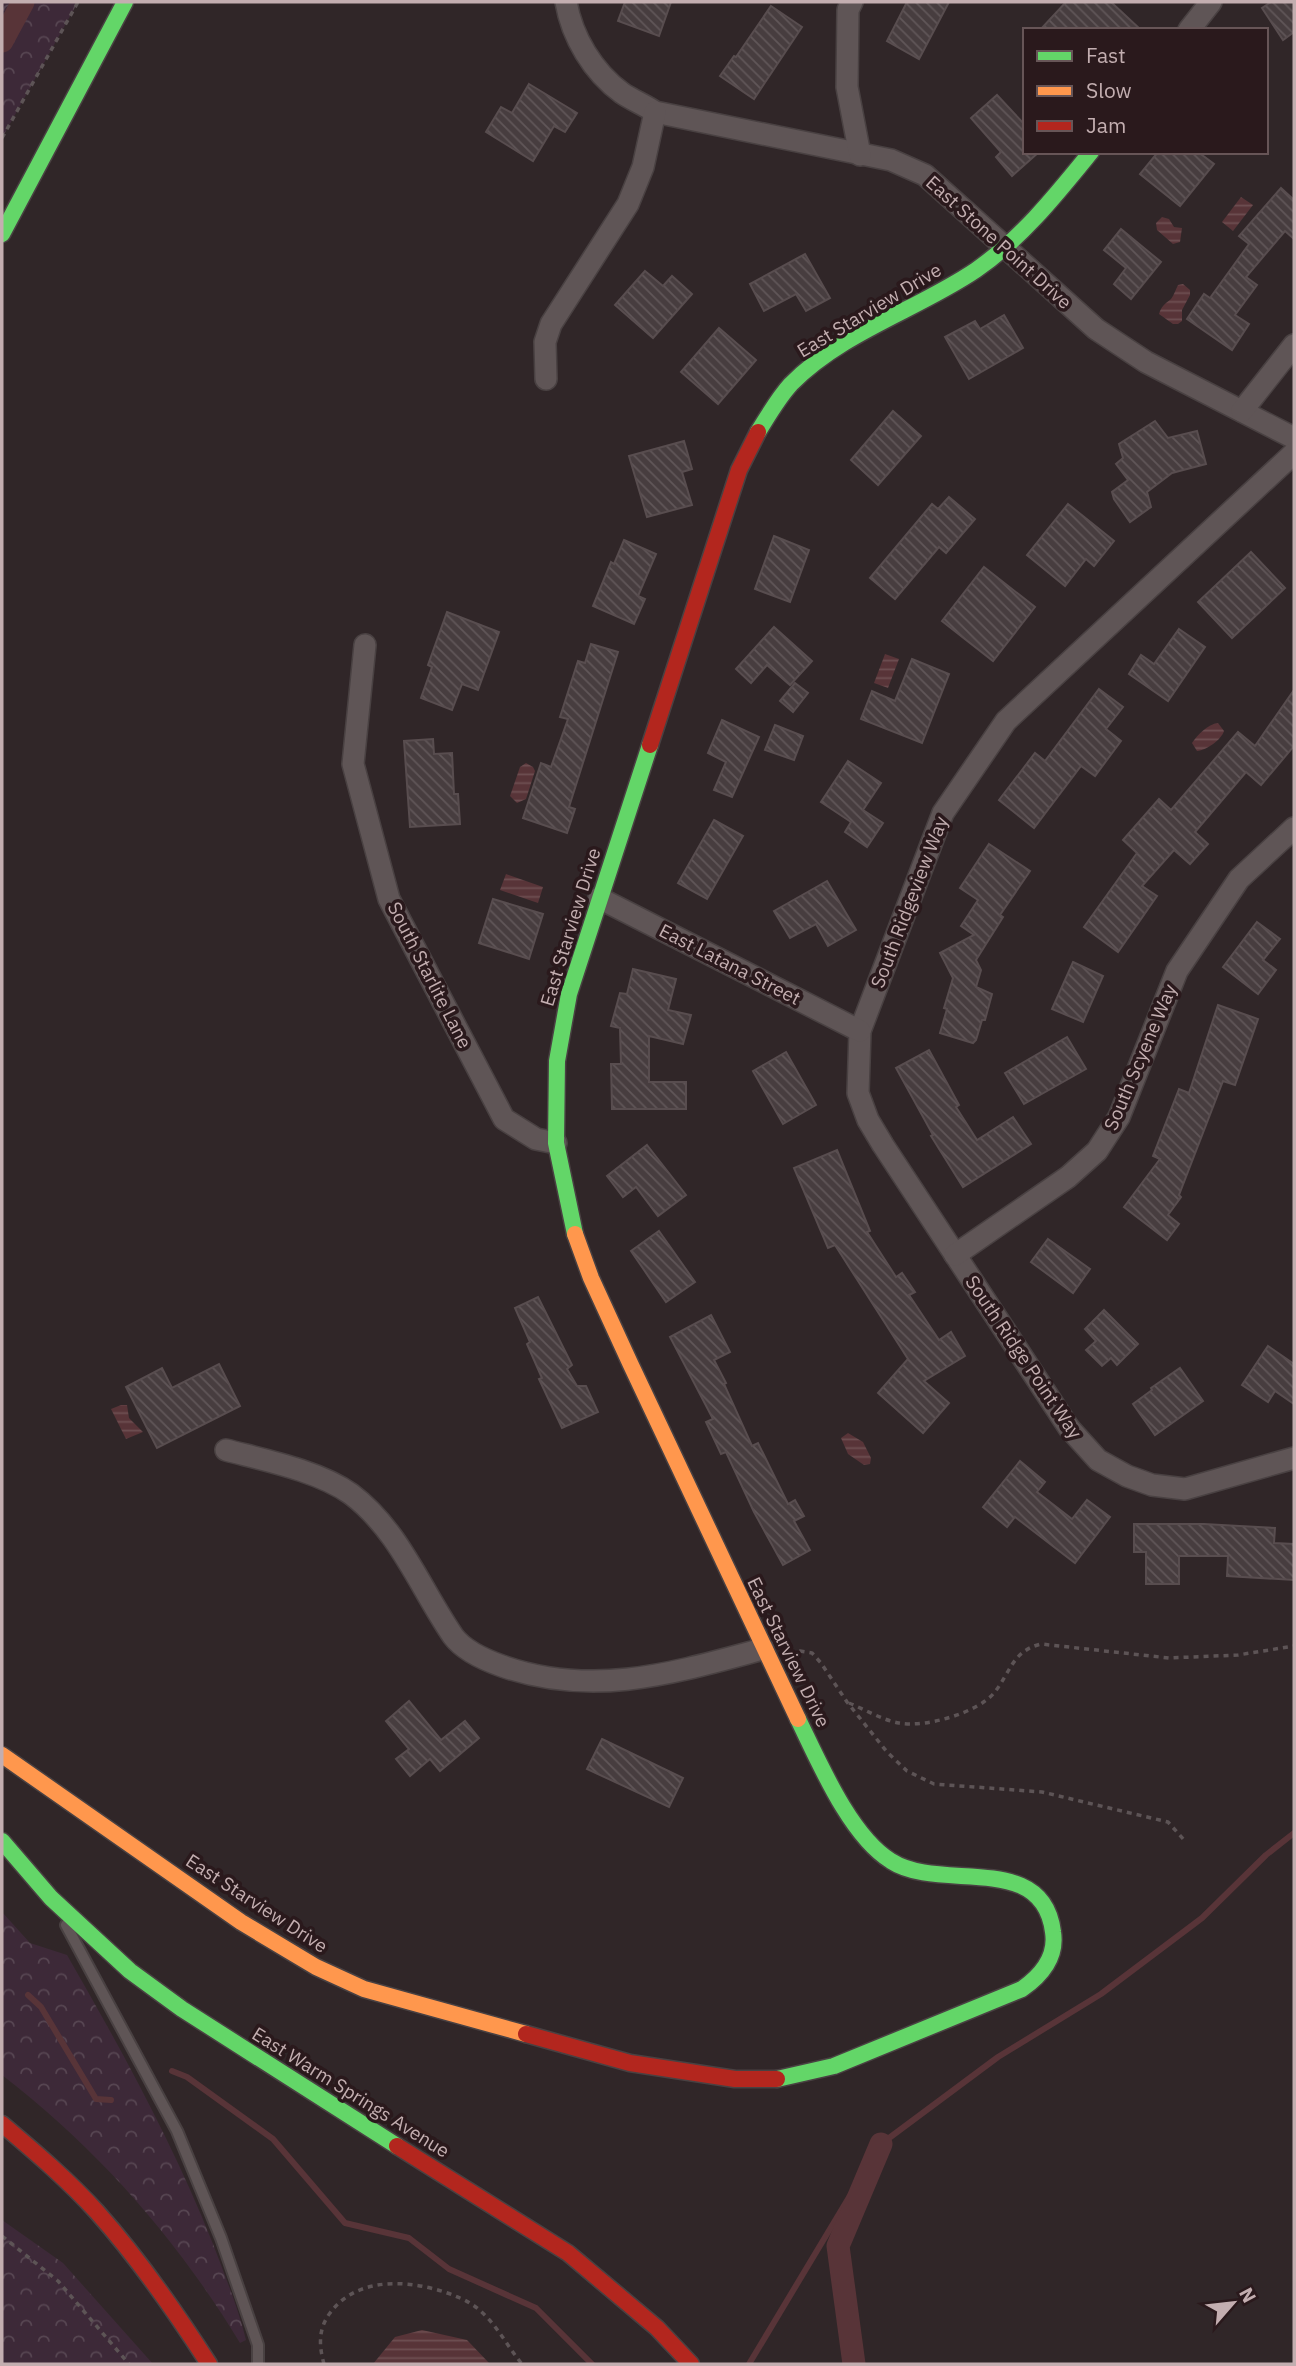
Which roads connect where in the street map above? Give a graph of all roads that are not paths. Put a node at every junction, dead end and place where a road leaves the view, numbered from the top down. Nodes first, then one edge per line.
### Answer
1 (125, 2) edge
2 (566, 2) edge
3 (852, 2) edge
4 (1212, 2) edge
5 (1191, 28) edge
6 (655, 112) junction
7 (1089, 154) edge
8 (860, 155) junction
9 (2, 233) edge
10 (1003, 247) junction
11 (1294, 345) edge
12 (546, 379) dead end
13 (1242, 411) junction
14 (1294, 438) edge
15 (1294, 453) edge
16 (365, 645) dead end
17 (1294, 828) edge
18 (599, 898) junction
19 (860, 1031) junction
20 (556, 1143) junction
21 (955, 1255) junction
22 (226, 1450) dead end
23 (1294, 1458) edge
24 (766, 1655) junction
25 (2, 1755) edge
26 (2, 1841) edge
27 (51, 1898) junction
28 (2, 2124) edge
29 (209, 2364) edge
30 (258, 2364) edge
31 (691, 2364) edge

1 - 9 street
2 - 6 street, East Stone Point Drive
3 - 8 street
4 - 5 street
6 - 8 street, East Stone Point Drive
6 - 12 street
7 - 10 street, East Starview Drive
8 - 10 street, East Stone Point Drive
10 - 13 street, East Stone Point Drive
10 - 18 street, East Starview Drive
11 - 13 street
13 - 14 street, East Stone Point Drive
15 - 19 street, South Ridgeview Way
16 - 20 street, South Starlite Lane
17 - 21 street, South Scyene Way
18 - 19 street, East Latana Street
18 - 20 street, East Starview Drive
19 - 21 street, South Ridgeview Way
20 - 24 street, East Starview Drive
21 - 23 street, South Ridge Point Way
22 - 24 street
24 - 25 street, East Starview Drive
26 - 27 street, East Warm Springs Avenue
27 - 30 lane
27 - 31 street, East Warm Springs Avenue
28 - 29 street

